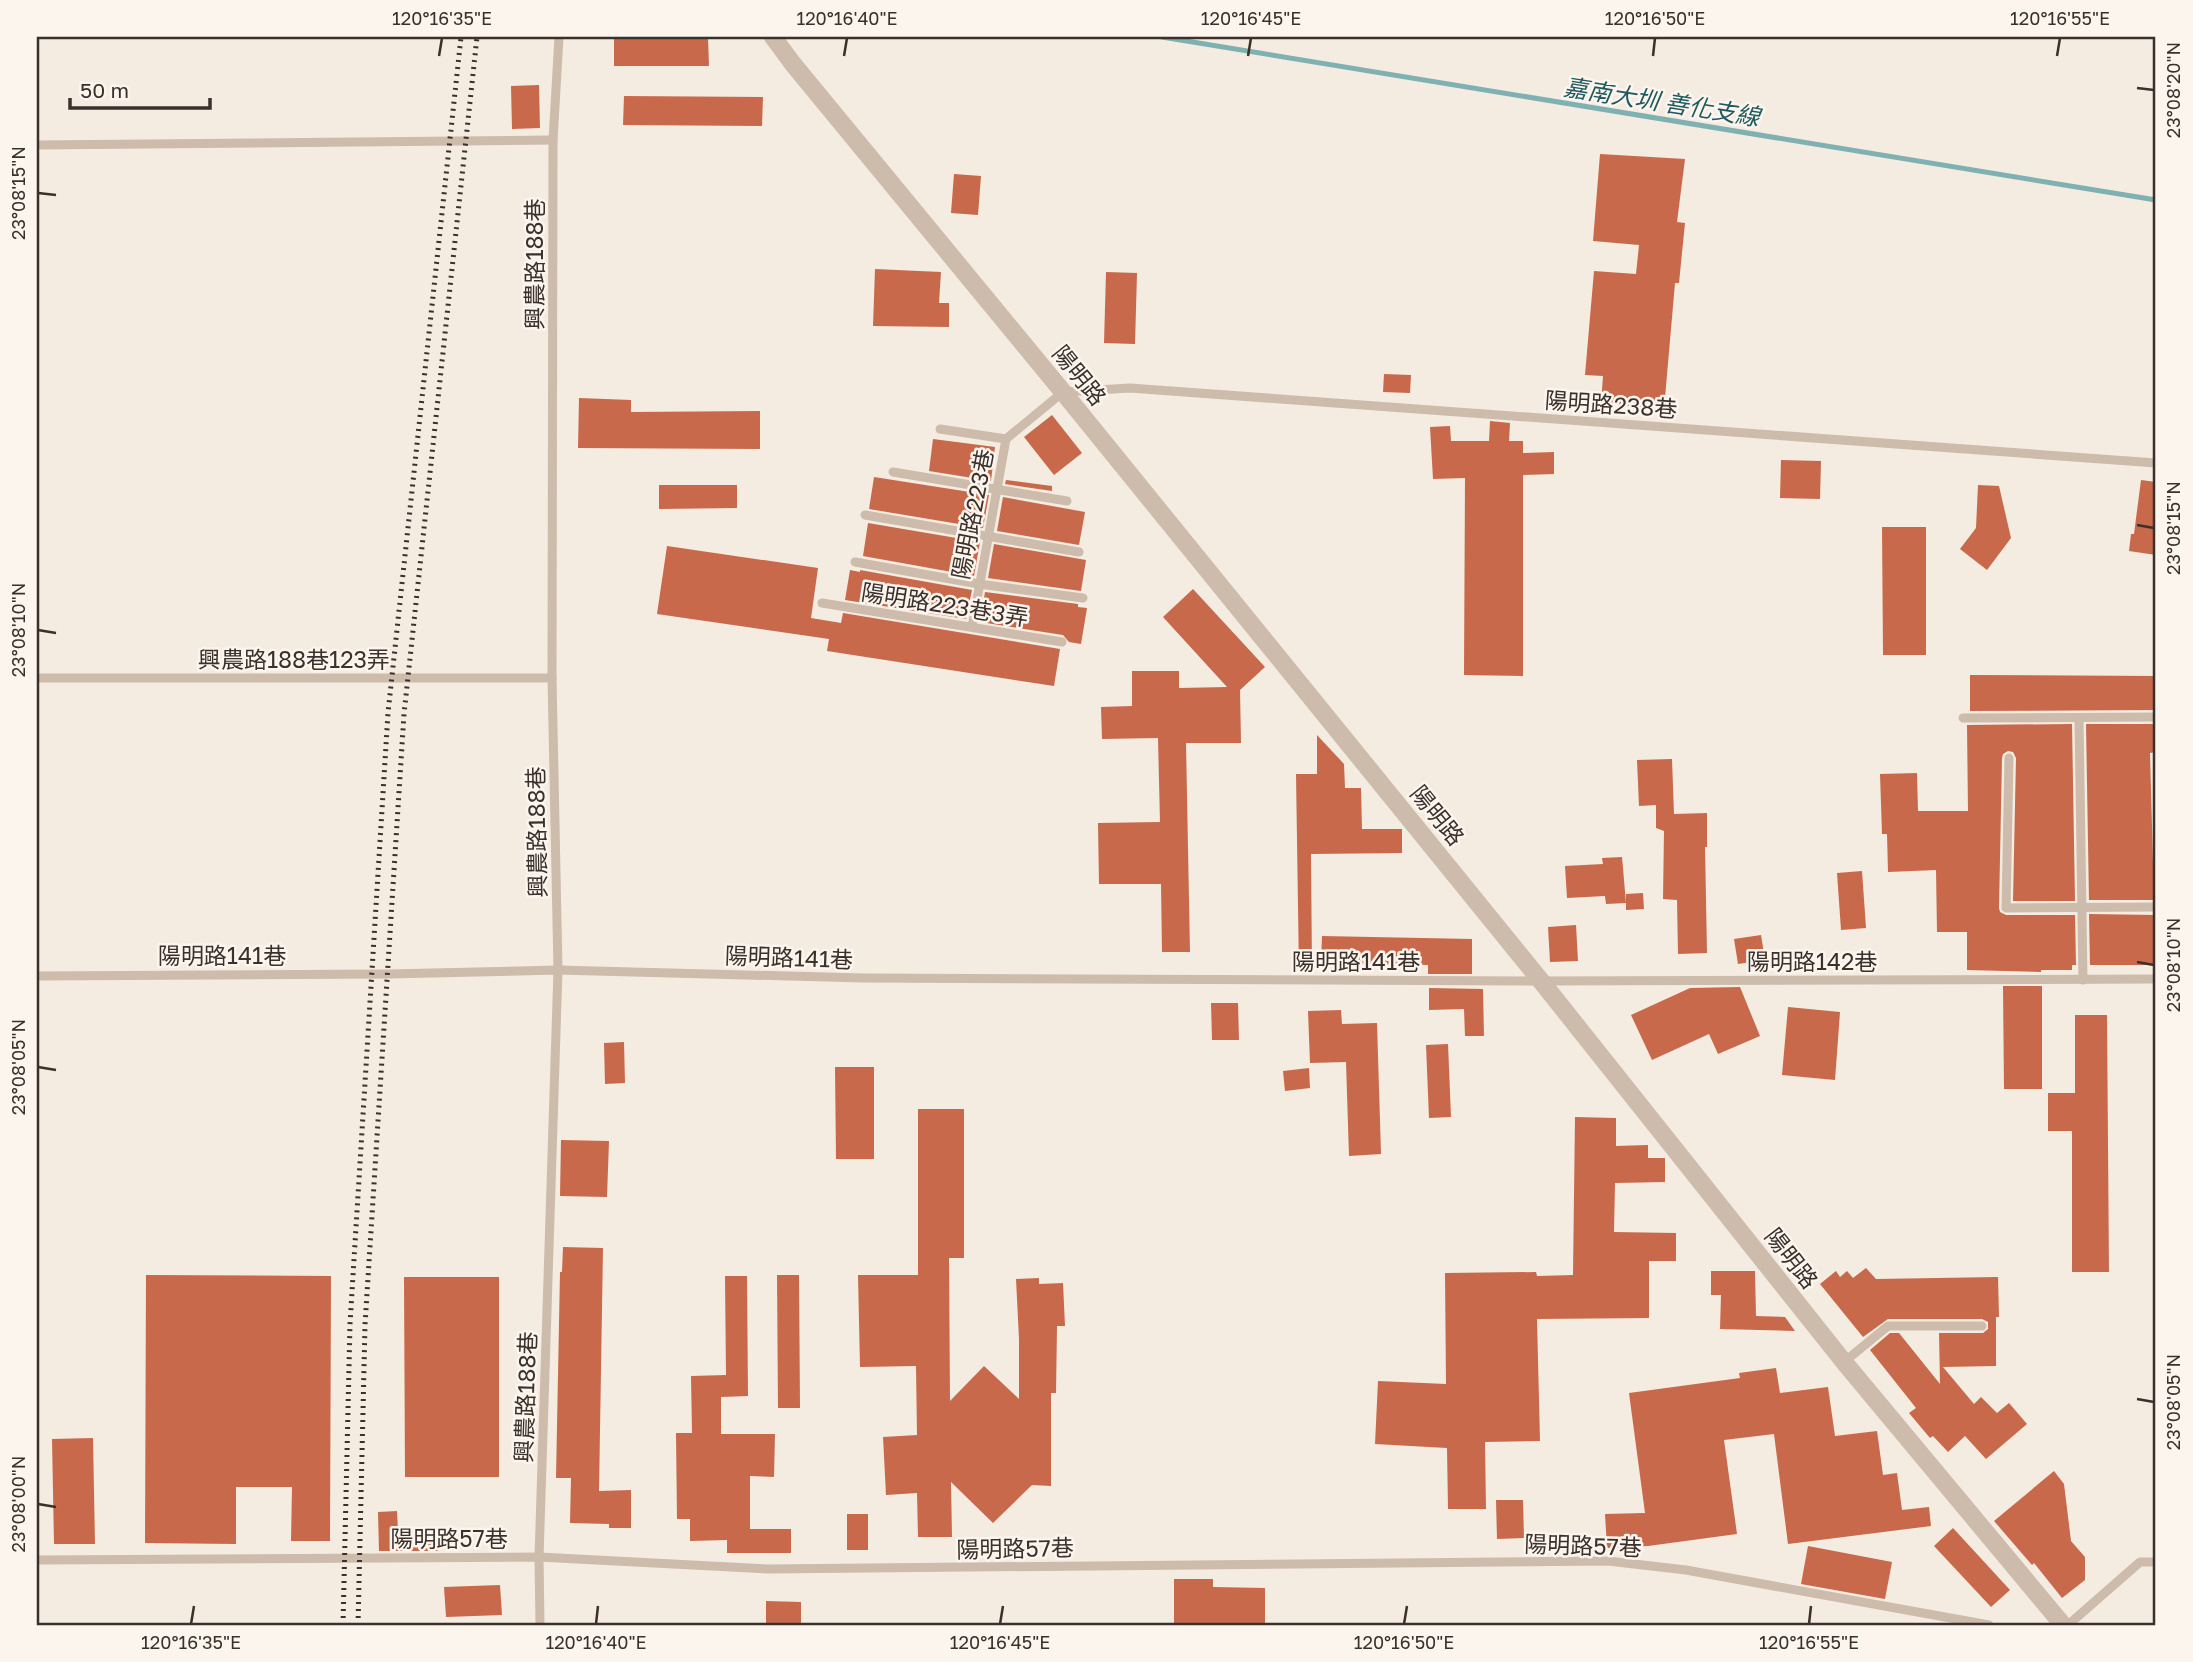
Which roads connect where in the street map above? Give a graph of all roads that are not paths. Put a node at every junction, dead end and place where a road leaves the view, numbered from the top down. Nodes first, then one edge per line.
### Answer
1 (559, 37) edge
2 (773, 37) edge
3 (553, 140) junction
4 (37, 145) edge
5 (1063, 392) junction
6 (940, 429) dead end
7 (1006, 439) junction
8 (2156, 463) edge
9 (893, 472) dead end
10 (997, 488) junction
11 (1068, 501) dead end
12 (865, 515) dead end
13 (988, 537) junction
14 (1079, 552) dead end
15 (855, 562) dead end
16 (979, 584) junction
17 (1083, 598) dead end
18 (822, 603) dead end
19 (972, 628) junction
20 (1062, 642) dead end
21 (37, 678) edge
22 (552, 678) junction
23 (1963, 718) dead end
24 (2079, 718) junction
25 (2156, 718) edge
26 (2008, 758) dead end
27 (2156, 907) edge
28 (2083, 908) junction
29 (558, 970) junction
30 (37, 976) edge
31 (2156, 979) edge
32 (2083, 980) junction
33 (1541, 981) junction
34 (1982, 1326) dead end
35 (1844, 1362) junction
36 (539, 1557) junction
37 (37, 1560) edge
38 (2156, 1562) edge
39 (540, 1625) edge
40 (1989, 1625) edge
41 (2063, 1625) edge
42 (2068, 1625) edge

1 - 3 lane, 興農路188巷
2 - 5 street, 陽明路
3 - 4 lane
3 - 22 lane, 興農路188巷
5 - 7 lane, 陽明路223巷
5 - 8 lane, 陽明路238巷
5 - 33 street, 陽明路
6 - 7 lane
7 - 10 lane, 陽明路223巷
9 - 10 lane
10 - 11 lane
10 - 13 lane, 陽明路223巷
12 - 13 lane
13 - 14 lane
13 - 16 lane, 陽明路223巷
15 - 16 lane
16 - 17 lane
16 - 19 lane, 陽明路223巷
18 - 19 lane, 陽明路223巷3弄
19 - 20 lane, 陽明路223巷3弄
21 - 22 lane, 興農路188巷123弄
22 - 29 lane, 興農路188巷
23 - 24 lane
24 - 25 lane
24 - 28 lane
26 - 28 lane
27 - 28 lane
28 - 32 lane
29 - 30 lane, 陽明路141巷
29 - 33 lane, 陽明路141巷
29 - 36 lane, 興農路188巷
31 - 32 lane, 陽明路142巷
32 - 33 lane, 陽明路142巷
33 - 35 street, 陽明路
34 - 35 lane
35 - 41 street, 陽明路
36 - 37 lane, 陽明路57巷
36 - 39 lane, 興農路188巷
36 - 40 lane, 陽明路57巷
38 - 42 lane

